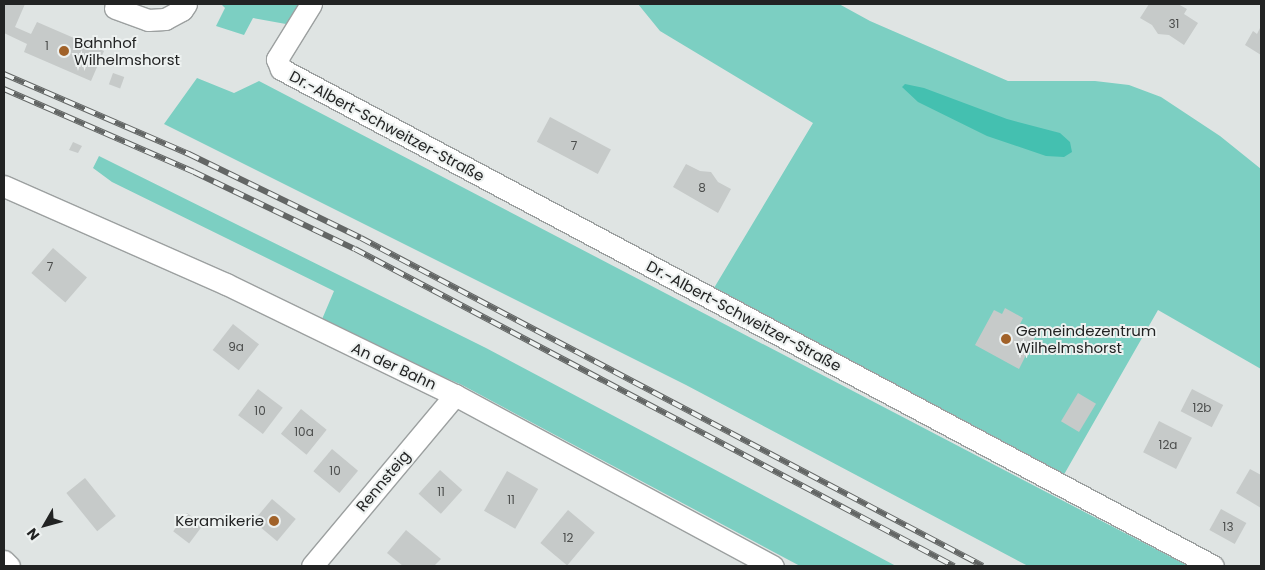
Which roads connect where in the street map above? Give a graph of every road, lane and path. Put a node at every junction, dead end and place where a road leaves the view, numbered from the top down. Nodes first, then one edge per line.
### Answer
1 (186, 4) edge
2 (311, 4) edge
3 (115, 8) dead end
4 (4, 186) edge
5 (455, 395) junction
6 (4, 561) edge
7 (9, 566) edge
8 (312, 566) edge
9 (773, 566) edge
10 (1212, 566) edge

1 - 3 street
2 - 10 street, Dr.-Albert-Schweitzer-Straße
4 - 5 street, An der Bahn
5 - 8 street, Rennsteig
5 - 9 street, An der Bahn
6 - 7 street

